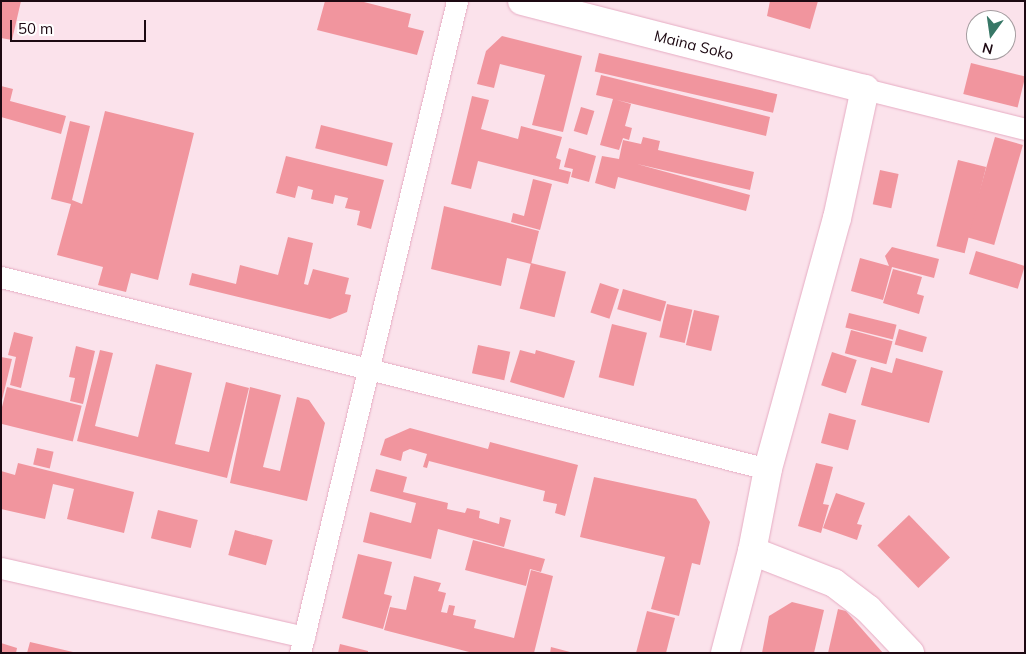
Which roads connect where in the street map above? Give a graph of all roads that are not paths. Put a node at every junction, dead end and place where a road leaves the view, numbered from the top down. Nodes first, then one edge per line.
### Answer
1 (457, 1) edge
2 (522, 1) edge
3 (865, 89) junction
4 (1025, 129) edge
5 (1, 277) edge
6 (368, 368) junction
7 (768, 469) junction
8 (752, 551) junction
9 (1, 568) edge
10 (302, 645) edge
11 (725, 653) edge
12 (910, 653) edge

1 - 6 street
2 - 3 street, Maina Soko
3 - 4 street
3 - 7 street
5 - 6 street
6 - 7 street
6 - 10 street
7 - 8 street
8 - 11 street
8 - 12 street
9 - 10 street

